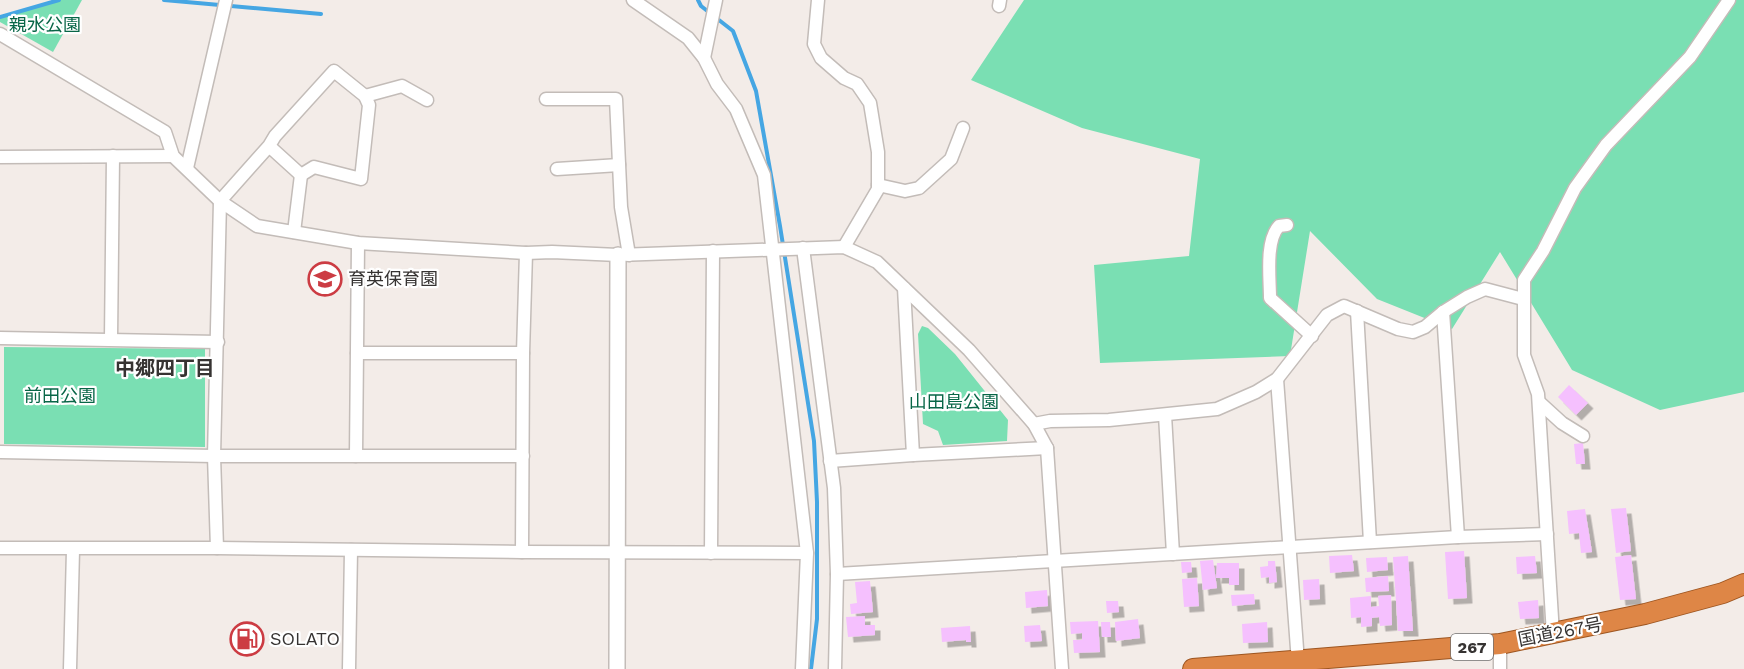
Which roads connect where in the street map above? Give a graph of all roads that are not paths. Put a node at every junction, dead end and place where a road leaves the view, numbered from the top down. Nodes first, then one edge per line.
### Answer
1 (226, 0) edge
2 (633, 0) edge
3 (716, 0) edge
4 (818, 0) edge
5 (1729, 0) edge
6 (1, 35) edge
7 (704, 58) junction
8 (365, 96) junction
9 (427, 99) dead end
10 (546, 99) dead end
11 (963, 128) dead end
12 (268, 146) junction
13 (113, 156) junction
14 (173, 156) junction
15 (0, 157) edge
16 (619, 165) junction
17 (187, 168) junction
18 (557, 170) dead end
19 (301, 175) junction
20 (878, 185) junction
21 (220, 201) junction
22 (1287, 225) dead end
23 (294, 232) junction
24 (358, 243) junction
25 (844, 247) junction
26 (775, 248) junction
27 (798, 248) junction
28 (713, 251) junction
29 (526, 253) junction
30 (623, 255) junction
31 (904, 288) junction
32 (1522, 299) junction
33 (1358, 312) junction
34 (1443, 312) junction
35 (1312, 336) junction
36 (0, 338) edge
37 (111, 339) junction
38 (218, 342) junction
39 (357, 353) junction
40 (523, 353) junction
41 (1277, 379) junction
42 (1539, 402) junction
43 (1165, 415) junction
44 (1034, 424) junction
45 (1583, 436) dead end
46 (1047, 448) junction
47 (0, 452) edge
48 (913, 455) junction
49 (214, 456) junction
50 (356, 456) junction
51 (523, 456) junction
52 (830, 461) junction
53 (1547, 534) junction
54 (1458, 537) junction
55 (1370, 542) junction
56 (1290, 547) junction
57 (0, 548) edge
58 (217, 548) junction
59 (73, 549) junction
60 (351, 550) junction
61 (522, 552) junction
62 (616, 552) junction
63 (711, 553) junction
64 (807, 553) junction
65 (1173, 554) junction
66 (1056, 561) junction
67 (837, 574) junction
68 (1744, 584) edge
69 (1553, 634) junction
70 (1500, 644) junction
71 (1298, 665) edge
72 (70, 669) edge
73 (349, 669) edge
74 (617, 669) edge
75 (802, 669) edge
76 (835, 669) edge
77 (1062, 669) edge
78 (1193, 669) edge
79 (1500, 669) edge

1 - 17 street
2 - 7 street
3 - 7 street
4 - 20 street
5 - 32 street
6 - 14 street
7 - 26 street
8 - 9 street
8 - 12 street
8 - 19 street
10 - 16 street
11 - 20 street
12 - 19 street
12 - 21 street
13 - 14 street
13 - 15 street
13 - 37 street
14 - 17 street
16 - 18 street
16 - 30 street
17 - 21 street
19 - 23 street
20 - 25 street
21 - 23 street
21 - 38 street
22 - 35 street
23 - 24 street
24 - 29 street
24 - 39 street
25 - 27 street
25 - 31 street
26 - 27 street
26 - 28 street
26 - 64 street
27 - 52 street
28 - 30 street
28 - 63 street
29 - 30 street
29 - 40 street
30 - 62 street
31 - 44 street
31 - 48 street
32 - 34 street
32 - 42 street
33 - 34 street
33 - 35 street
33 - 55 street
34 - 54 street
35 - 41 street
36 - 37 street
37 - 38 street
38 - 49 street
39 - 40 street
39 - 50 street
40 - 51 street
41 - 43 street
41 - 56 street
42 - 45 street
42 - 53 street
43 - 44 street
43 - 65 street
44 - 46 street
46 - 48 street
46 - 66 street
47 - 49 street
48 - 52 street
49 - 50 street
49 - 58 street
50 - 51 street
51 - 61 street
52 - 67 street
53 - 54 street
53 - 69 street
54 - 55 street
55 - 56 street
56 - 65 street
56 - 71 street
57 - 59 street
58 - 59 street
58 - 60 street
59 - 72 street
60 - 61 street
60 - 73 street
61 - 62 street
62 - 63 street
62 - 74 street
63 - 64 street
64 - 75 street
65 - 66 street
66 - 67 street
66 - 77 street
67 - 76 street
68 - 69 highway, 国道267号 / 267
69 - 70 highway, 国道267号 / 267
70 - 71 highway, 国道267号 / 267
70 - 79 street
71 - 78 highway, 国道267号 / 267

